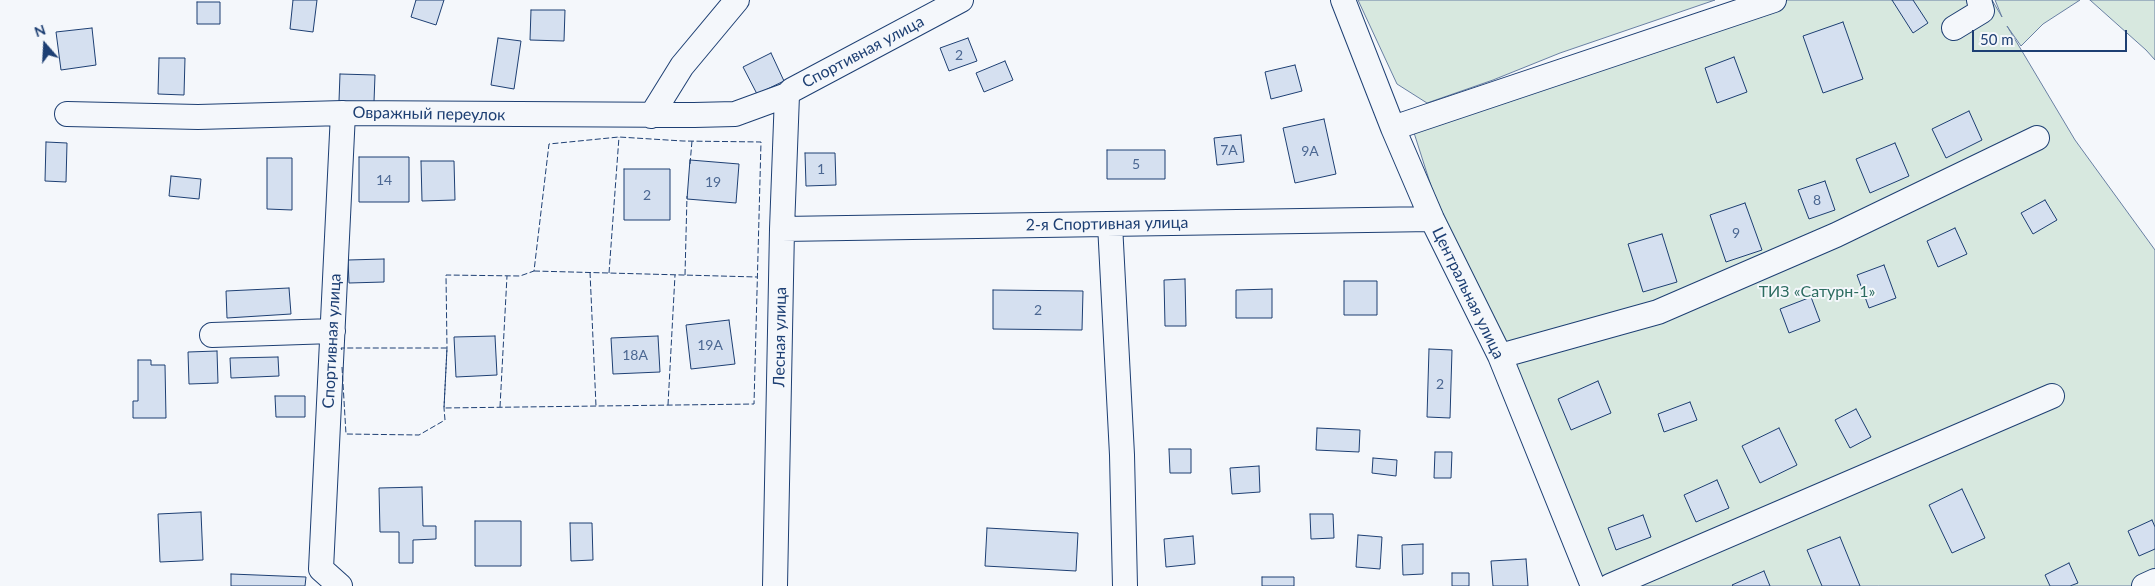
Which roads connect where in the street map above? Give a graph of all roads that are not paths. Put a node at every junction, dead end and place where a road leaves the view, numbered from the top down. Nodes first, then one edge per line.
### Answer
1 (737, 0) edge
2 (961, 0) edge
3 (1342, 0) edge
4 (1774, 0) edge
5 (1979, 0) edge
6 (1954, 28) dead end
7 (790, 93) junction
8 (343, 113) junction
9 (67, 114) dead end
10 (651, 116) junction
11 (1393, 128) junction
12 (2037, 138) dead end
13 (1432, 219) junction
14 (1110, 224) junction
15 (782, 229) junction
16 (333, 331) junction
17 (212, 335) dead end
18 (1500, 356) junction
19 (2052, 396) dead end
20 (2155, 581) edge
21 (340, 586) edge
22 (775, 586) edge
23 (1126, 586) edge
24 (1593, 586) edge
25 (1610, 586) edge
26 (2144, 586) edge

1 - 10 street
2 - 7 street, Спортивная улица
3 - 11 street, Центральная улица
4 - 11 street
5 - 6 street
7 - 10 street, Овражный переулок
7 - 15 street, Лесная улица
8 - 9 street, Овражный переулок
8 - 10 street, Овражный переулок
8 - 16 street, Спортивная улица
11 - 13 street, Центральная улица
12 - 18 street
13 - 14 street, 2-я Спортивная улица
13 - 18 street, Центральная улица
14 - 15 street, 2-я Спортивная улица
14 - 23 street
15 - 22 street, Лесная улица
16 - 17 street
16 - 21 street, Спортивная улица
18 - 24 street, Центральная улица
19 - 25 street
20 - 26 street

